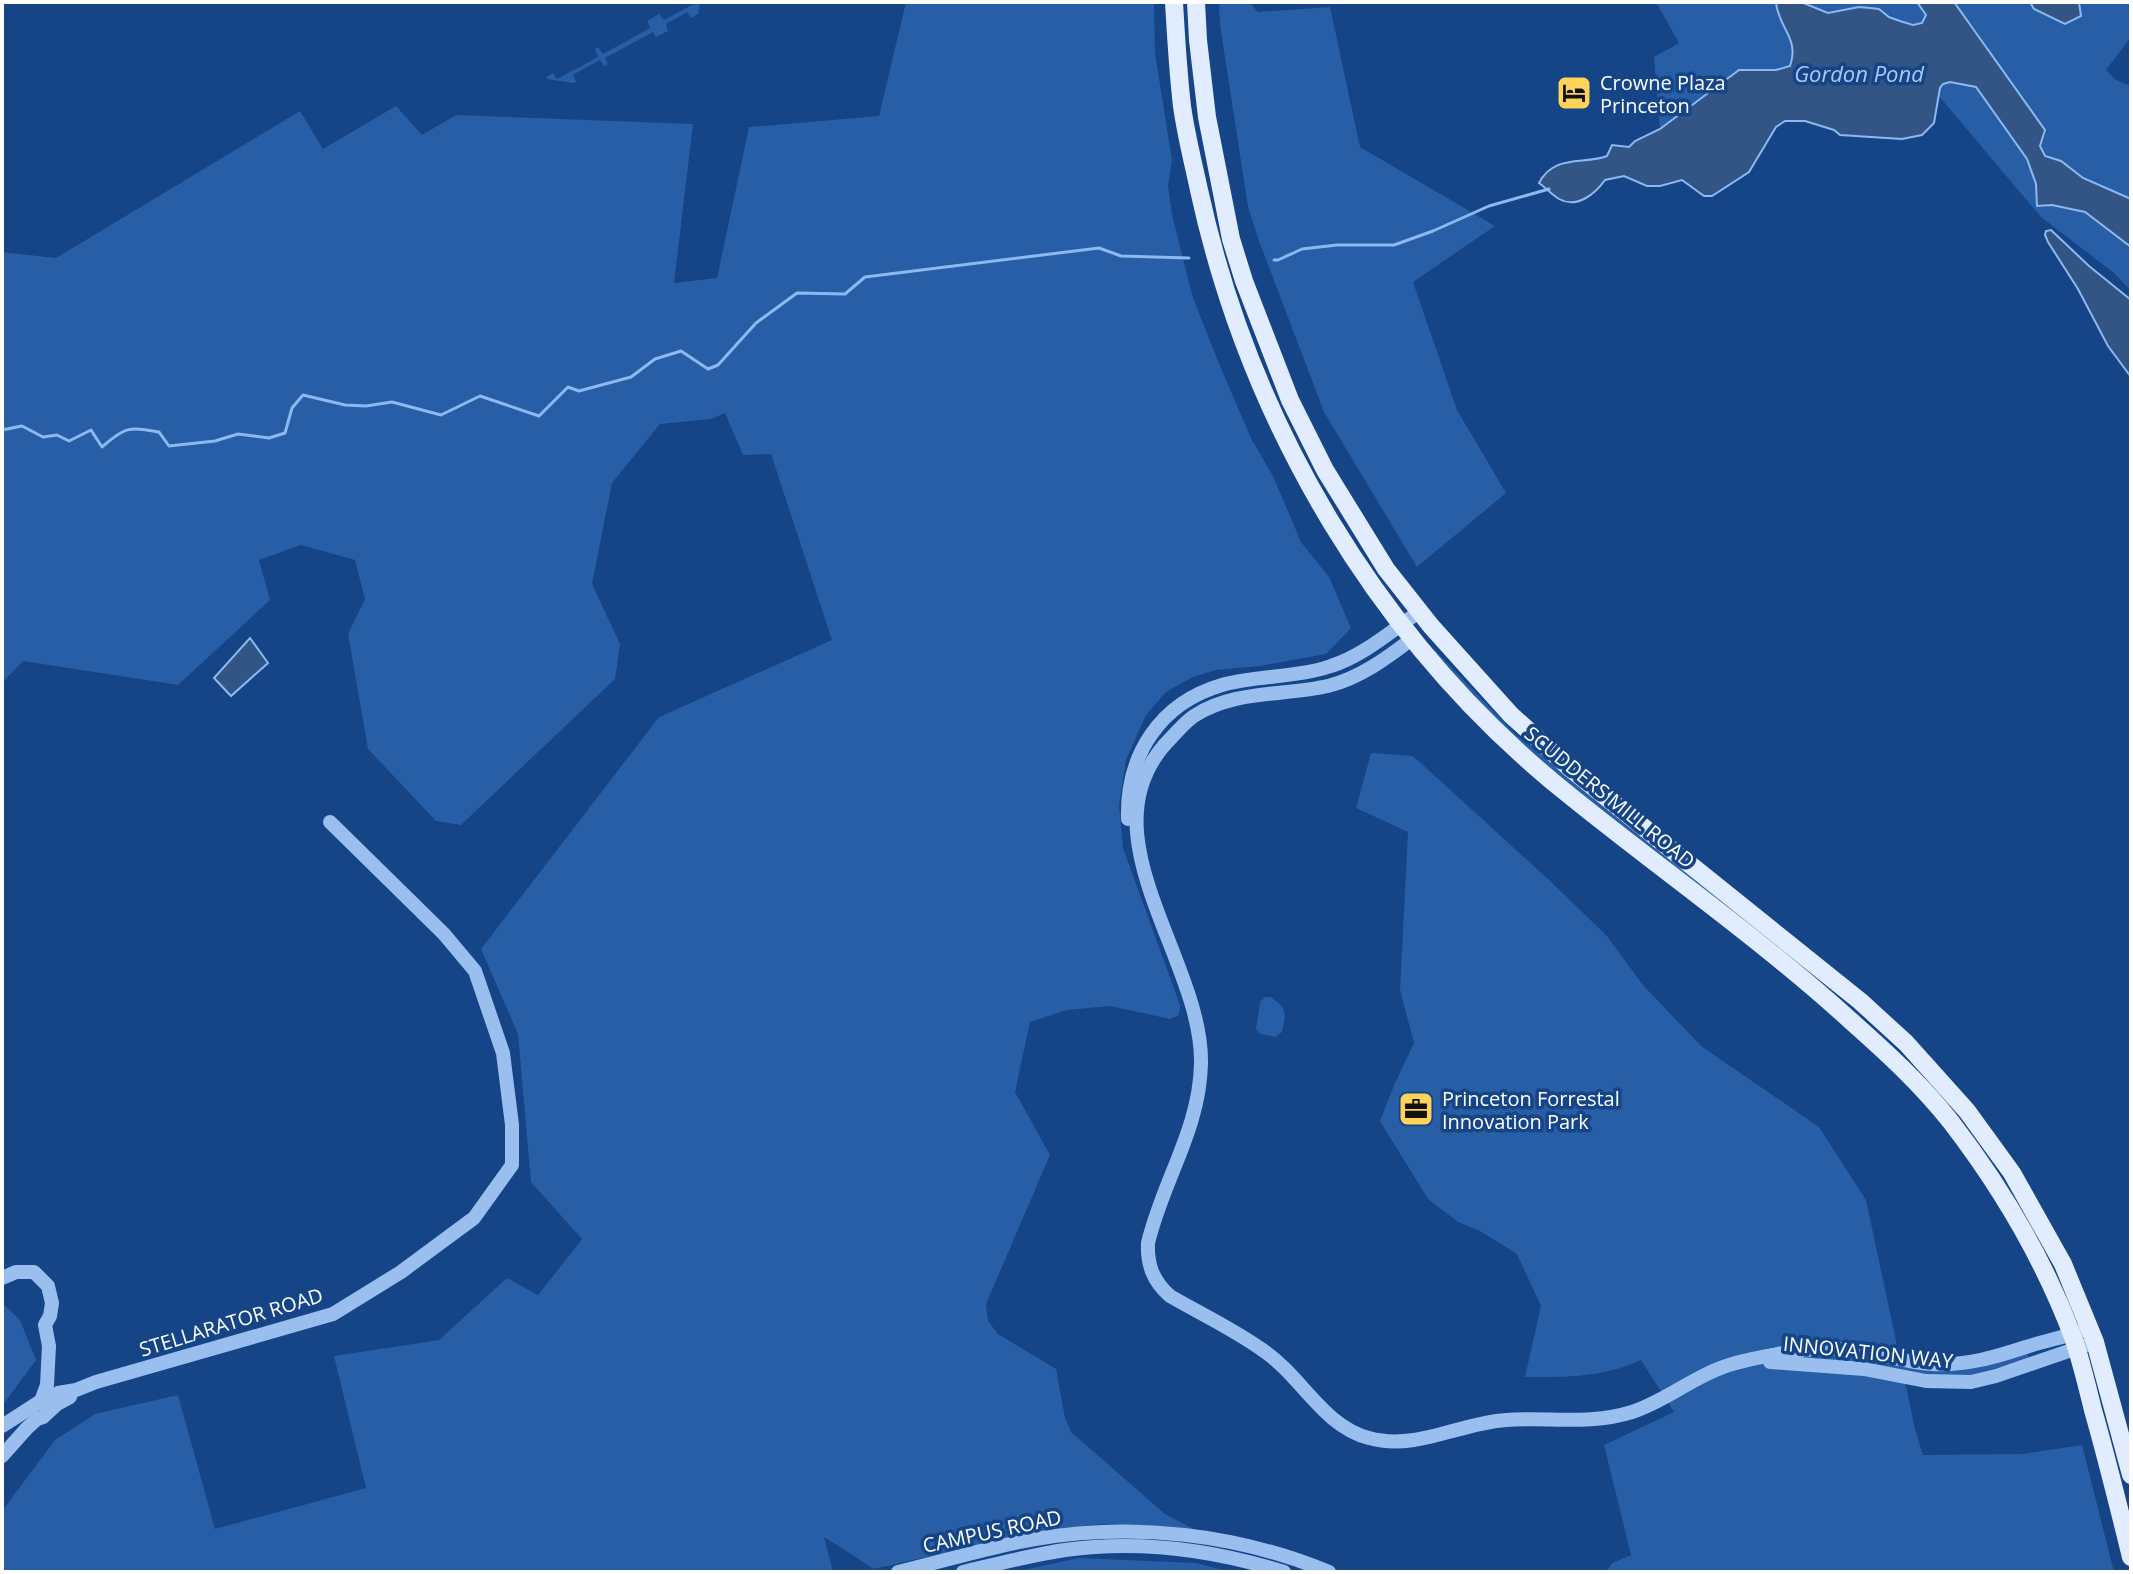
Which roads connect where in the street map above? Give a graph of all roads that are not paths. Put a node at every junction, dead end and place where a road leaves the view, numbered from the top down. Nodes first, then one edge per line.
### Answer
1 (1174, 2) edge
2 (1196, 2) edge
3 (1419, 612) junction
4 (1407, 631) junction
5 (330, 822) dead end
6 (2, 1278) edge
7 (2093, 1335) junction
8 (2074, 1341) junction
9 (1847, 1350) junction
10 (1746, 1361) junction
11 (1845, 1367) junction
12 (42, 1409) junction
13 (23, 1414) junction
14 (2, 1426) edge
15 (2, 1433) edge
16 (2, 1456) edge
17 (2131, 1475) edge
18 (2131, 1557) edge
19 (898, 1572) edge
20 (963, 1572) edge
21 (1284, 1572) edge
22 (1329, 1572) edge

1 - 4 main road, SCUDDERS MILL ROAD
2 - 3 main road, SCUDDERS MILL ROAD
3 - 4 street, INNOVATION WAY
3 - 7 main road, SCUDDERS MILL ROAD
4 - 8 main road, SCUDDERS MILL ROAD
4 - 10 street, INNOVATION WAY
5 - 12 street, STELLARATOR ROAD
6 - 12 street
7 - 8 street
7 - 17 main road, SCUDDERS MILL ROAD
8 - 9 street, INNOVATION WAY
8 - 11 street, INNOVATION WAY
8 - 18 main road, SCUDDERS MILL ROAD
9 - 10 street, INNOVATION WAY
9 - 11 street
10 - 11 street, INNOVATION WAY
12 - 13 street, STELLARATOR ROAD
12 - 16 street, STELLARATOR ROAD
13 - 14 street, STELLARATOR ROAD
13 - 15 street, STELLARATOR ROAD
19 - 22 street, CAMPUS ROAD
20 - 21 street, CAMPUS ROAD

